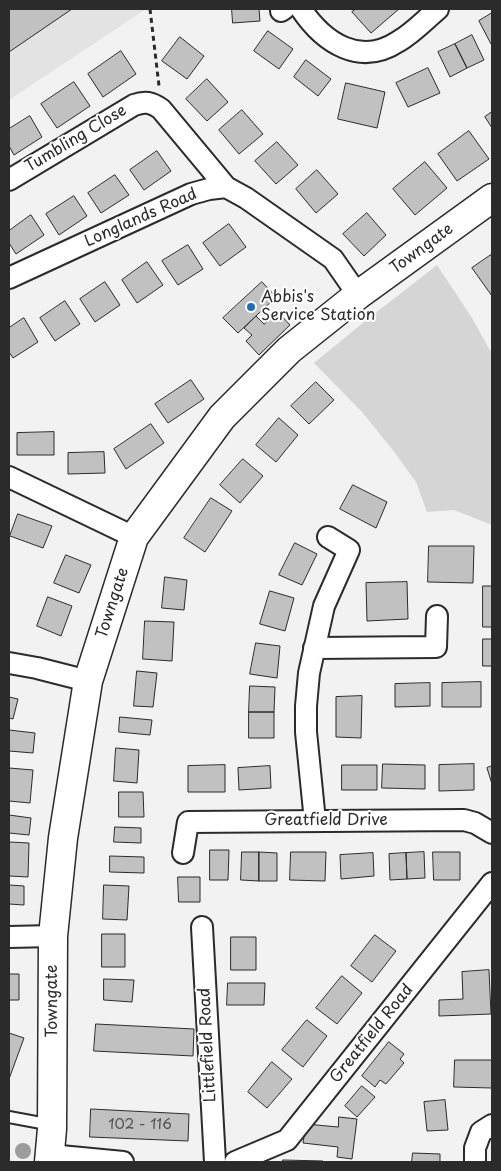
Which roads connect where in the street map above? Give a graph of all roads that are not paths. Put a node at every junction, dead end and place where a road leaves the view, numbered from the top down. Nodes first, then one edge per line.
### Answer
1 (301, 9) edge
2 (438, 9) edge
3 (9, 180) edge
4 (226, 187) junction
5 (492, 198) edge
6 (9, 278) edge
7 (358, 295) junction
8 (9, 477) edge
9 (134, 537) junction
10 (328, 537) dead end
11 (437, 616) dead end
12 (314, 648) junction
13 (9, 663) edge
14 (88, 682) junction
15 (315, 821) junction
16 (492, 833) edge
17 (183, 854) dead end
18 (492, 883) edge
19 (202, 927) dead end
20 (53, 936) junction
21 (9, 937) edge
22 (9, 1116) edge
23 (52, 1125) junction
24 (492, 1125) edge
25 (49, 1159) edge
26 (123, 1162) edge
27 (214, 1162) edge
28 (235, 1162) edge
29 (475, 1162) edge

1 - 2 street
3 - 4 street, Tumbling Close
4 - 6 street, Longlands Road
4 - 7 street
5 - 7 street, Towngate
7 - 9 street, Towngate
8 - 9 street
9 - 14 street, Towngate
10 - 12 street
11 - 12 street
12 - 15 street
13 - 14 street
14 - 20 street, Towngate
15 - 16 street, Greatfield Drive
15 - 17 street, Greatfield Drive
18 - 28 street, Greatfield Road
19 - 27 street, Littlefield Road
20 - 21 street
20 - 23 street, Towngate
22 - 23 lane
23 - 25 street, Towngate
24 - 29 street
25 - 26 street

